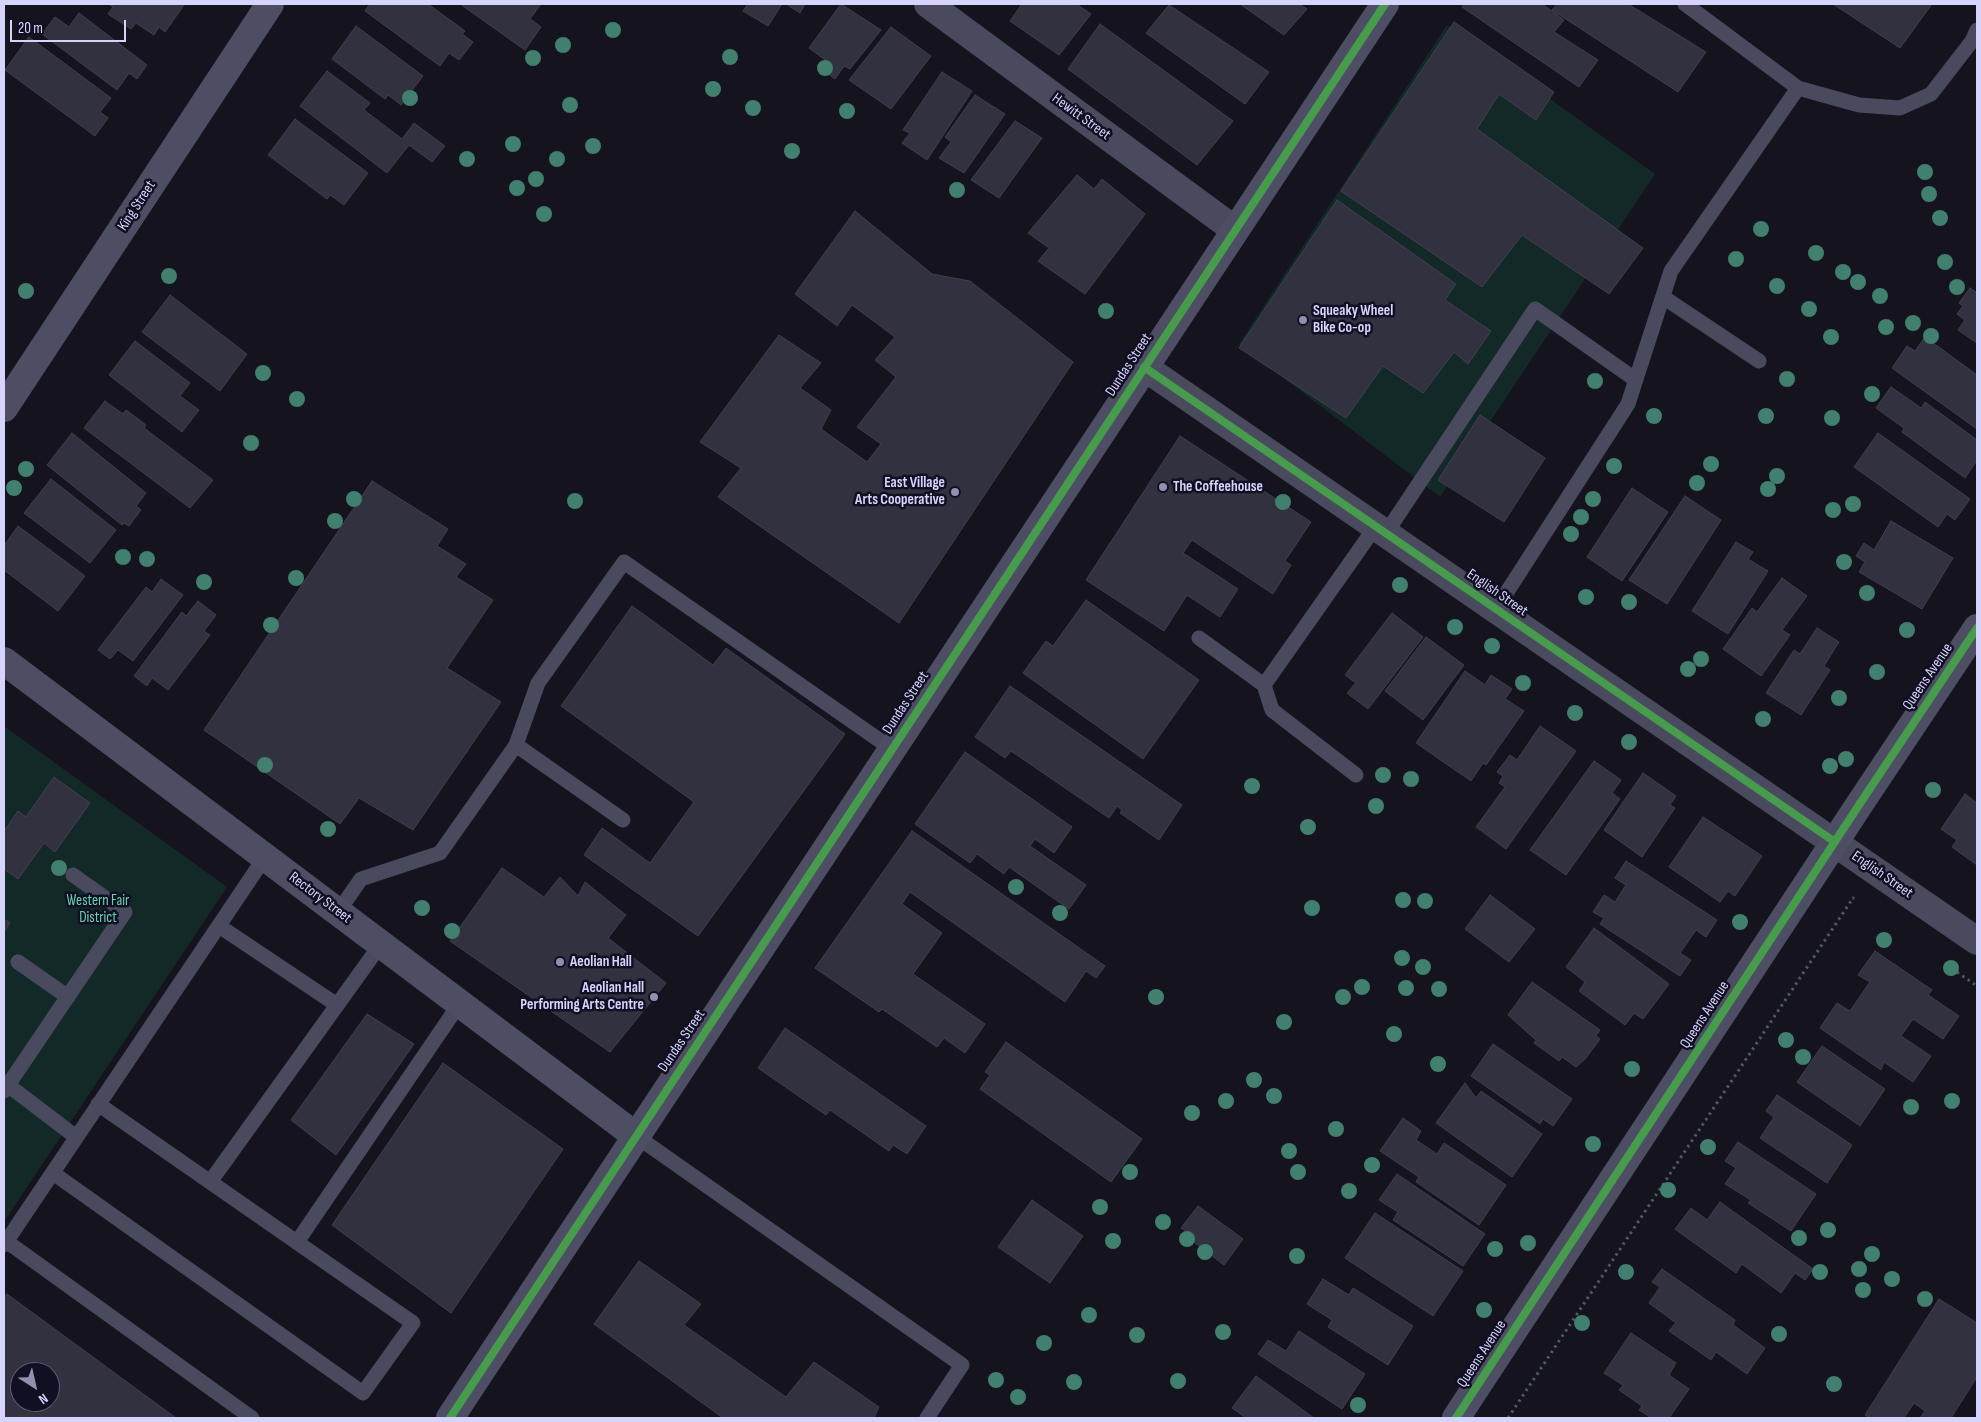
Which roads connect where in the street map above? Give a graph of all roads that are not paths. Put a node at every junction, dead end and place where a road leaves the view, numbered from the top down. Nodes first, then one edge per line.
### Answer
1 (270, 4) edge
2 (928, 4) edge
3 (1385, 4) edge
4 (1685, 4) edge
5 (1977, 30) edge
6 (1798, 88) junction
7 (1235, 230) junction
8 (1663, 297) junction
9 (1759, 361) dead end
10 (1144, 367) junction
11 (1636, 380) junction
12 (4, 408) edge
13 (1381, 530) junction
14 (1496, 608) junction
15 (1977, 628) edge
16 (1199, 638) dead end
17 (4, 661) edge
18 (1264, 685) junction
19 (516, 745) junction
20 (892, 749) junction
21 (1356, 774) dead end
22 (623, 820) dead end
23 (1835, 842) junction
24 (265, 857) junction
25 (74, 875) dead end
26 (338, 912) junction
27 (219, 926) junction
28 (1977, 941) edge
29 (381, 944) junction
30 (18, 962) dead end
31 (68, 997) junction
32 (460, 1003) junction
33 (337, 1005) junction
34 (5, 1086) edge
35 (98, 1104) junction
36 (636, 1136) junction
37 (76, 1137) junction
38 (53, 1173) junction
39 (210, 1182) junction
40 (296, 1242) junction
41 (5, 1243) edge
42 (252, 1418) edge
43 (450, 1418) edge
44 (927, 1418) edge
45 (1456, 1418) edge

1 - 12 street, King Street
2 - 7 street, Hewitt Street
3 - 7 street, Dundas Street
4 - 6 lane
5 - 6 lane
6 - 8 lane
7 - 10 street, Dundas Street
8 - 9 lane
8 - 11 lane
10 - 13 street, English Street
10 - 20 street, Dundas Street
11 - 13 lane
11 - 14 lane
13 - 14 street, English Street
13 - 18 lane
14 - 23 street, English Street
15 - 23 street, Queens Avenue
16 - 18 lane
17 - 24 street, Rectory Street
18 - 21 lane
19 - 20 lane
19 - 22 lane
19 - 26 lane
20 - 36 street, Dundas Street
23 - 28 street, English Street
23 - 45 street, Queens Avenue
24 - 26 street, Rectory Street
24 - 27 lane
25 - 31 lane
26 - 29 street, Rectory Street
27 - 33 lane
27 - 35 lane
29 - 32 street, Rectory Street
29 - 33 lane
30 - 31 lane
31 - 34 lane
32 - 36 street, Rectory Street
32 - 40 lane
33 - 39 lane
34 - 37 lane
35 - 37 lane
35 - 39 lane
36 - 43 street, Dundas Street
36 - 44 lane
37 - 38 lane
38 - 40 lane
38 - 41 lane
39 - 40 lane
41 - 42 lane

